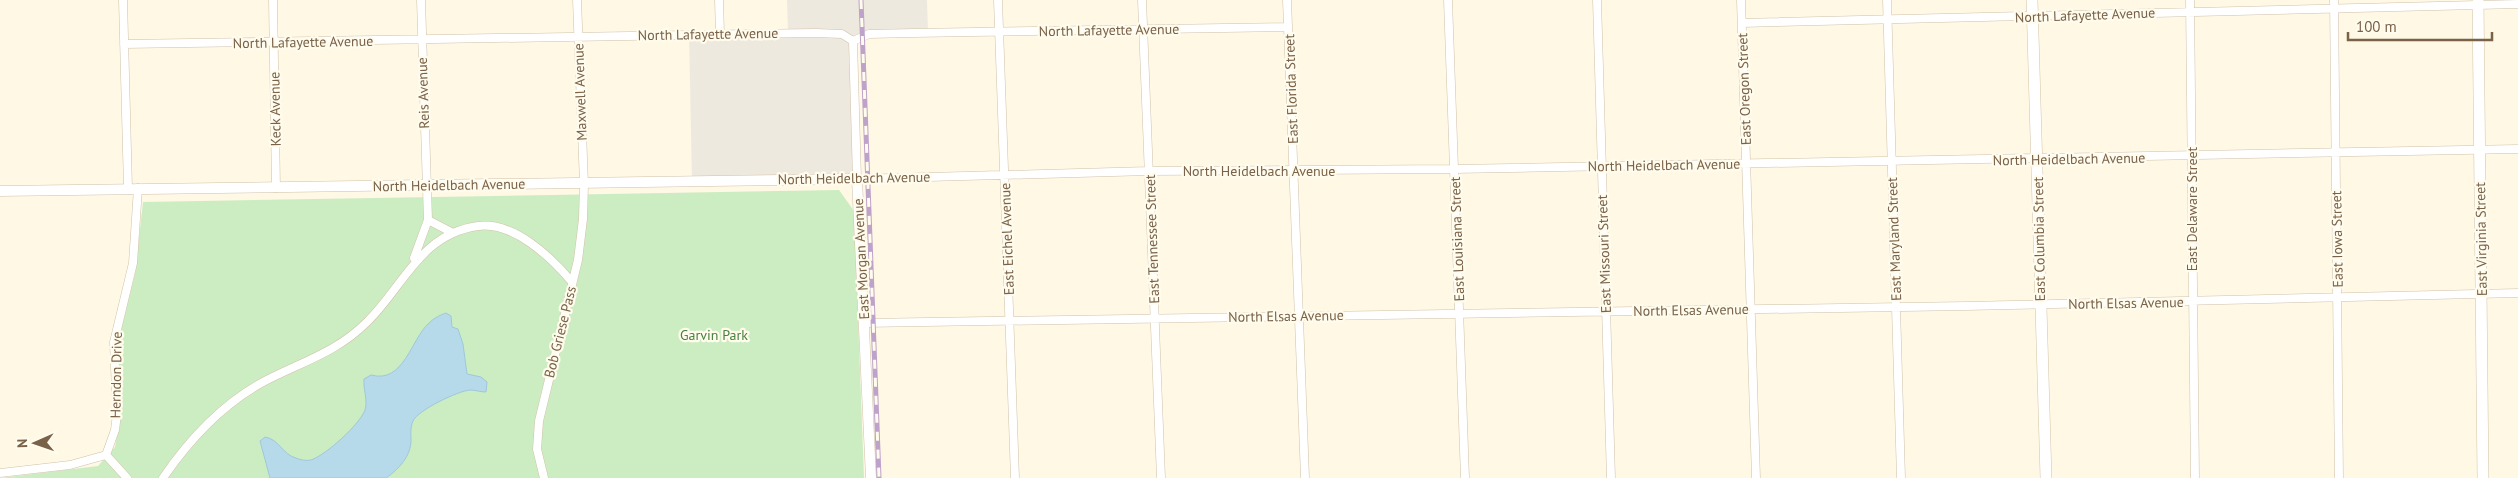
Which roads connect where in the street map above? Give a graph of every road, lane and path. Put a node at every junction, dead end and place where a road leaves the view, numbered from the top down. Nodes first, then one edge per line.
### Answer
1 (123, 0) edge
2 (273, 0) edge
3 (421, 0) edge
4 (576, 0) edge
5 (719, 0) edge
6 (998, 0) edge
7 (1142, 0) edge
8 (1287, 0) edge
9 (1448, 0) edge
10 (1597, 0) edge
11 (1741, 0) edge
12 (1887, 0) edge
13 (2032, 0) edge
14 (2190, 0) edge
15 (2334, 0) edge
16 (2478, 3) edge
17 (2518, 4) edge
18 (2334, 9) junction
19 (2190, 12) junction
20 (2033, 16) junction
21 (1888, 21) junction
22 (1742, 23) junction
23 (1288, 27) junction
24 (1144, 29) junction
25 (1000, 31) junction
26 (720, 34) junction
27 (578, 37) junction
28 (422, 40) junction
29 (853, 40) junction
30 (274, 42) junction
31 (124, 44) junction
32 (2518, 149) edge
33 (2480, 150) junction
34 (2336, 153) junction
35 (2192, 156) junction
36 (2038, 159) junction
37 (1891, 162) junction
38 (1746, 164) junction
39 (1602, 166) junction
40 (1454, 169) junction
41 (1149, 171) junction
42 (1294, 171) junction
43 (1004, 176) junction
44 (857, 179) junction
45 (584, 184) junction
46 (426, 186) junction
47 (133, 188) junction
48 (276, 188) junction
49 (0, 191) edge
50 (428, 220) junction
51 (453, 233) junction
52 (408, 268) junction
53 (572, 282) junction
54 (2518, 293) edge
55 (2482, 294) junction
56 (2338, 297) junction
57 (2193, 301) junction
58 (2040, 305) junction
59 (1896, 307) junction
60 (1750, 309) junction
61 (1606, 312) junction
62 (1459, 314) junction
63 (1299, 316) junction
64 (1155, 318) junction
65 (1009, 320) junction
66 (864, 323) junction
67 (106, 455) junction
68 (0, 472) edge
69 (127, 478) edge
70 (163, 478) edge
71 (544, 478) edge
72 (871, 478) edge
73 (1015, 478) edge
74 (1161, 478) edge
75 (1305, 478) edge
76 (1465, 478) edge
77 (1611, 478) edge
78 (1756, 478) edge
79 (1901, 478) edge
80 (2046, 478) edge
81 (2194, 478) edge
82 (2339, 478) edge
83 (2483, 478) edge

1 - 31 street, Herndon Drive
2 - 30 street, Keck Avenue
3 - 28 street, Reis Avenue
4 - 27 street, Maxwell Avenue
5 - 26 street
6 - 25 street, East Eichel Avenue
7 - 24 street, East Tennessee Street
8 - 23 street, East Florida Street
9 - 40 street, East Louisiana Street
10 - 39 street, East Missouri Street
11 - 22 street, East Oregon Street
12 - 21 street, East Maryland Street
13 - 20 main road, East Columbia Street
14 - 19 street, East Delaware Street
15 - 18 street, East Iowa Street
16 - 17 street, North Lafayette Avenue
16 - 18 street, North Lafayette Avenue
16 - 33 main road, East Virginia Street
18 - 19 street, North Lafayette Avenue
18 - 34 street, East Iowa Street
19 - 20 street, North Lafayette Avenue
19 - 35 street, East Delaware Street
20 - 21 street, North Lafayette Avenue
20 - 36 main road, East Columbia Street
21 - 22 street, North Lafayette Avenue
21 - 37 street, East Maryland Street
22 - 38 street, East Oregon Street
23 - 24 street, North Lafayette Avenue
23 - 42 street, East Florida Street
24 - 25 street, North Lafayette Avenue
24 - 41 street, East Tennessee Street
25 - 29 street, North Lafayette Avenue
25 - 43 street, East Eichel Avenue
26 - 27 street, North Lafayette Avenue
26 - 29 street, North Lafayette Avenue
27 - 28 street, North Lafayette Avenue
27 - 45 street, Maxwell Avenue
28 - 30 street, North Lafayette Avenue
28 - 46 street, Reis Avenue
29 - 44 street, East Morgan Avenue
30 - 31 street, North Lafayette Avenue
30 - 48 street, Keck Avenue
31 - 47 street, Herndon Drive
32 - 33 street, North Heidelbach Avenue
33 - 34 street, North Heidelbach Avenue
33 - 55 main road, East Virginia Street
34 - 35 street, North Heidelbach Avenue
34 - 56 street, East Iowa Street
35 - 36 street, North Heidelbach Avenue
35 - 57 street, East Delaware Street
36 - 37 street, North Heidelbach Avenue
36 - 58 main road, East Columbia Street
37 - 38 street, North Heidelbach Avenue
37 - 59 street, East Maryland Street
38 - 39 street, North Heidelbach Avenue
38 - 60 street, East Oregon Street
39 - 40 street, North Heidelbach Avenue
39 - 61 street, East Missouri Street
40 - 42 street, North Heidelbach Avenue
40 - 62 street, East Louisiana Street
41 - 42 street, North Heidelbach Avenue
41 - 43 street, North Heidelbach Avenue
41 - 64 street, East Tennessee Street
42 - 63 street, East Florida Street
43 - 44 street, North Heidelbach Avenue
43 - 65 street, East Eichel Avenue
44 - 45 street, North Heidelbach Avenue
44 - 66 street, East Morgan Avenue
45 - 46 street, North Heidelbach Avenue
45 - 53 street, Bob Griese Pass
46 - 48 street, North Heidelbach Avenue
46 - 50 street, Reis Avenue
47 - 48 street, North Heidelbach Avenue
47 - 49 street, North Heidelbach Avenue
47 - 67 street, Herndon Drive
50 - 51 street
50 - 52 street
51 - 52 street
51 - 53 street
52 - 70 street
53 - 71 street, Bob Griese Pass
54 - 55 street, North Elsas Avenue
55 - 56 street, North Elsas Avenue
55 - 83 main road, East Virginia Street
56 - 57 street, North Elsas Avenue
56 - 82 street, East Iowa Street
57 - 58 street, North Elsas Avenue
57 - 81 street, East Delaware Street
58 - 59 street, North Elsas Avenue
58 - 80 main road, East Columbia Street
59 - 60 street, North Elsas Avenue
59 - 79 street, East Maryland Street
60 - 61 street, North Elsas Avenue
60 - 78 street, East Oregon Street
61 - 62 street, North Elsas Avenue
61 - 77 street, East Missouri Street
62 - 63 street, North Elsas Avenue
62 - 76 street, East Louisiana Street
63 - 64 street, North Elsas Avenue
63 - 75 street, East Florida Street
64 - 65 street, North Elsas Avenue
64 - 74 street, East Tennessee Street
65 - 66 street, North Elsas Avenue
65 - 73 street, East Eichel Avenue
66 - 72 street, East Morgan Avenue
67 - 68 street
67 - 69 street

